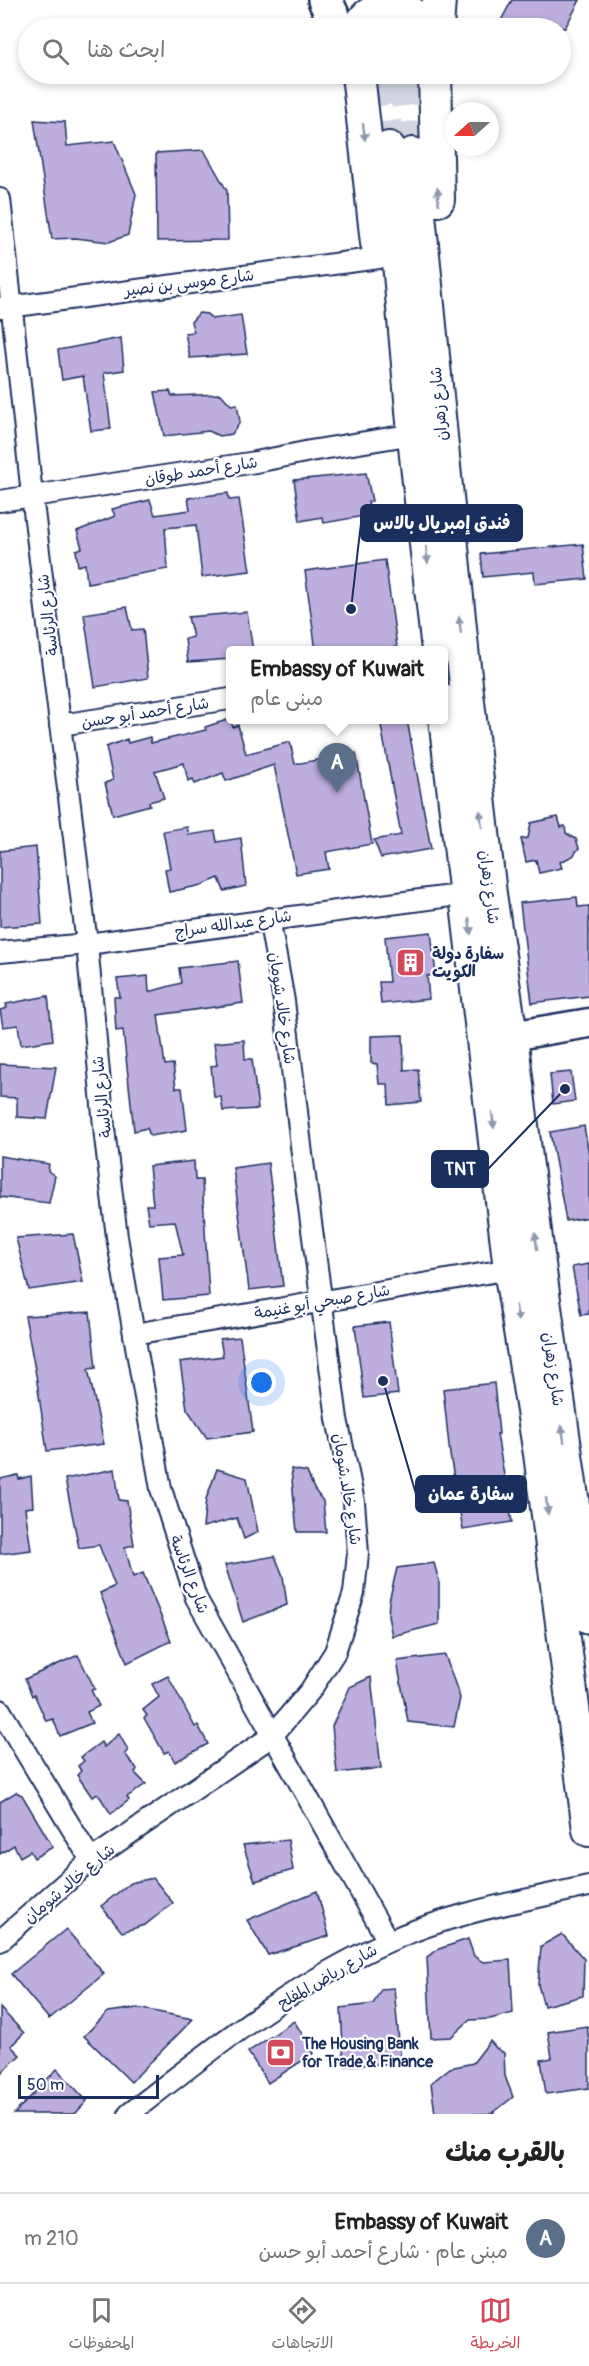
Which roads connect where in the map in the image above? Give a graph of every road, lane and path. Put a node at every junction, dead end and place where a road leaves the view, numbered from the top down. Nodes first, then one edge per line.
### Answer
1 (325, 0) edge
2 (336, 0) edge
3 (440, 0) edge
4 (333, 18) edge
5 (342, 18) edge
6 (364, 18) edge
7 (419, 18) edge
8 (438, 18) edge
9 (359, 84) edge
10 (435, 84) edge
11 (0, 199) edge
12 (379, 258) junction
13 (6, 307) edge
14 (409, 446) junction
15 (445, 483) junction
16 (32, 495) junction
17 (0, 501) edge
18 (437, 646) edge
19 (226, 700) edge
20 (447, 724) edge
21 (60, 725) junction
22 (466, 894) junction
23 (269, 918) junction
24 (87, 944) junction
25 (0, 952) edge
26 (589, 1023) edge
27 (511, 1036) junction
28 (510, 1269) junction
29 (321, 1300) junction
30 (134, 1334) junction
31 (580, 1484) edge
32 (589, 1617) edge
33 (0, 1710) edge
34 (272, 1736) junction
35 (589, 1830) edge
36 (92, 1860) junction
37 (589, 1886) edge
38 (0, 1941) edge
39 (388, 1941) junction
40 (129, 2114) edge

1 - 4 highway
2 - 5 main road
3 - 8 main road
6 - 7 main road
9 -> 12 main road
15 -> 10 main road
11 - 13 street, شارع الرئاسة
12 - 13 street, شارع موسى بن نصير
12 - 14 main road
13 - 16 street, شارع الرئاسة
14 - 15 main road, شارع زهران
14 - 16 street, شارع أحمد طوقان
14 -> 18 main road, شارع زهران
27 -> 15 main road, شارع زهران
16 - 17 street, شارع أحمد طوقان
16 - 21 street, شارع الرئاسة
19 - 21 street, شارع أحمد أبو حسن
20 - 22 main road, شارع زهران
21 - 24 street, شارع الرئاسة
22 - 23 street, شارع عبدالله سراج
22 -> 28 main road, شارع زهران
23 - 24 street, شارع عبدالله سراج
23 - 29 street, شارع خالد شومان
24 - 25 street, شارع عبدالله سراج
24 - 30 street, شارع الرئاسة
26 - 27 street
31 -> 27 main road, شارع زهران
28 - 29 street, شارع صبحي أبو غنيمة
28 -> 35 main road, شارع زهران
29 - 30 street, شارع صبحي أبو غنيمة
29 - 34 street, شارع خالد شومان
30 - 34 street, شارع الرئاسة
31 - 32 main road, شارع زهران
33 - 36 street
34 - 36 street, شارع خالد شومان
34 - 39 street, شارع الرئاسة
36 - 38 street, شارع خالد شومان
37 - 39 street, شارع رياض المفلح
39 - 40 street, شارع رياض المفلح

